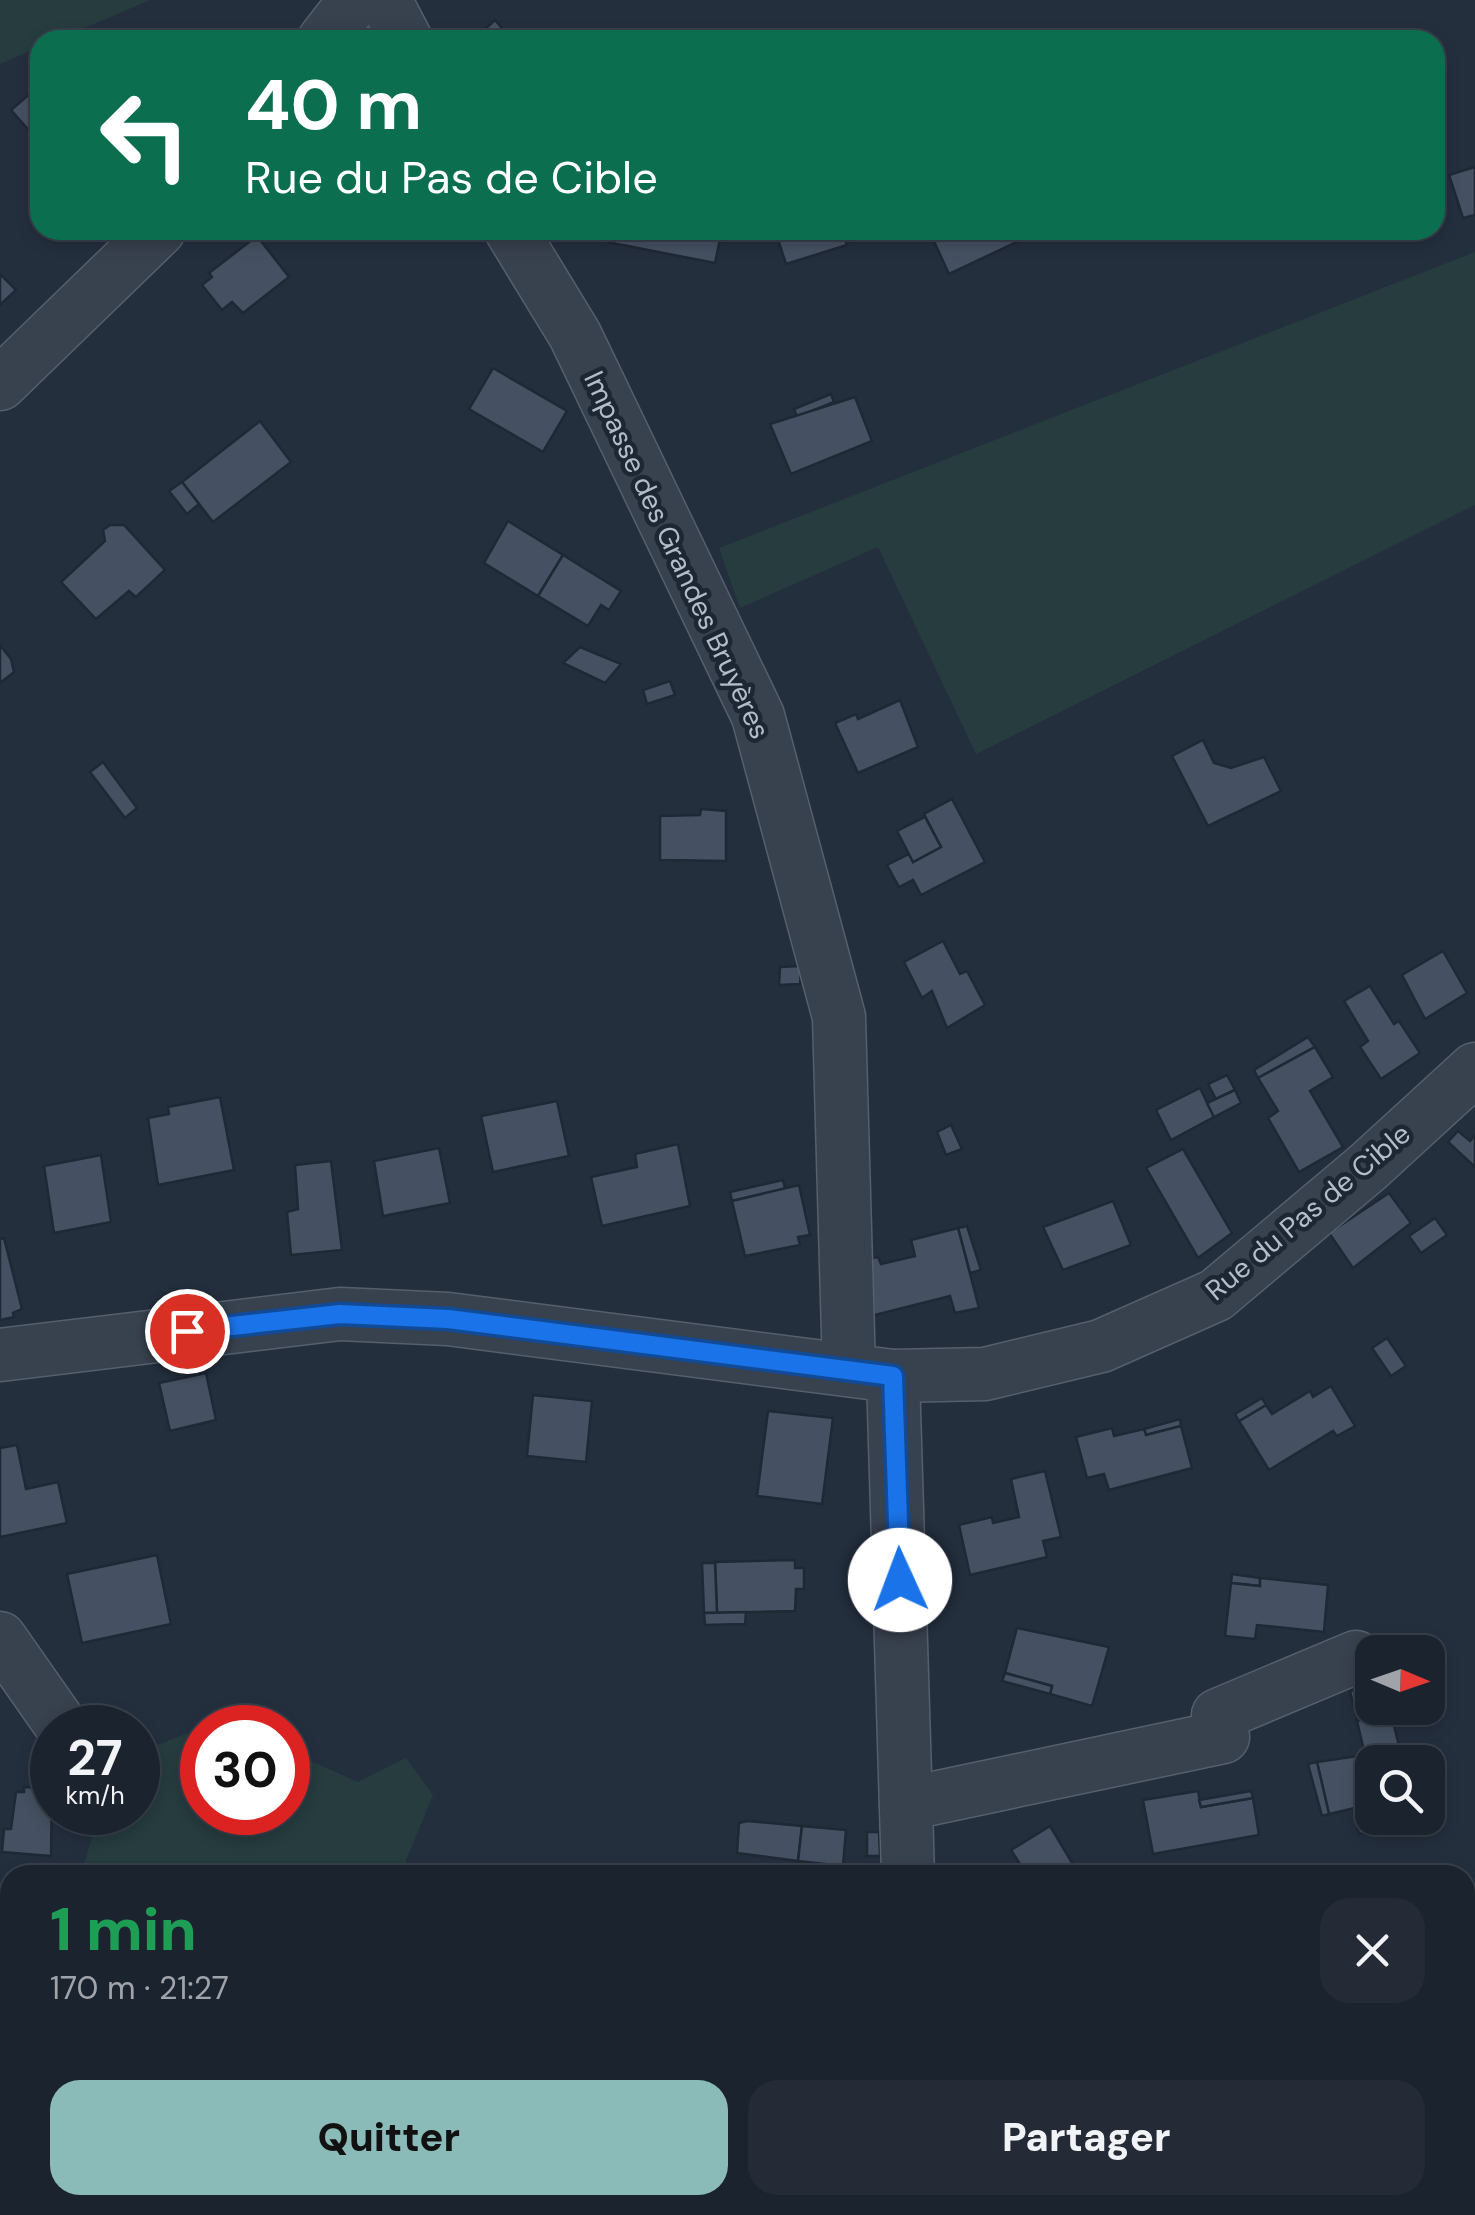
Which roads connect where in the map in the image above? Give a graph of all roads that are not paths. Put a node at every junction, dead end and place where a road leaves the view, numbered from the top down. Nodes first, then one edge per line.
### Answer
1 (355, 0) edge
2 (384, 0) edge
3 (332, 30) edge
4 (400, 30) edge
5 (149, 240) edge
6 (517, 240) edge
7 (0, 384) edge
8 (1475, 1069) edge
9 (0, 1355) edge
10 (871, 1373) junction
11 (0, 1638) edge
12 (1355, 1658) edge
13 (47, 1705) edge
14 (906, 1804) junction
15 (908, 1865) edge

1 - 3 street
2 - 4 street
5 - 7 street
6 - 10 street, Impasse des Grandes Bruyères
8 - 10 street, Rue du Pas de Cible
9 - 10 street, Rue du Pas de Cible
10 - 14 street, Impasse des Grandes Bruyères
11 - 13 street
12 - 14 street
14 - 15 street, Impasse des Grandes Bruyères

